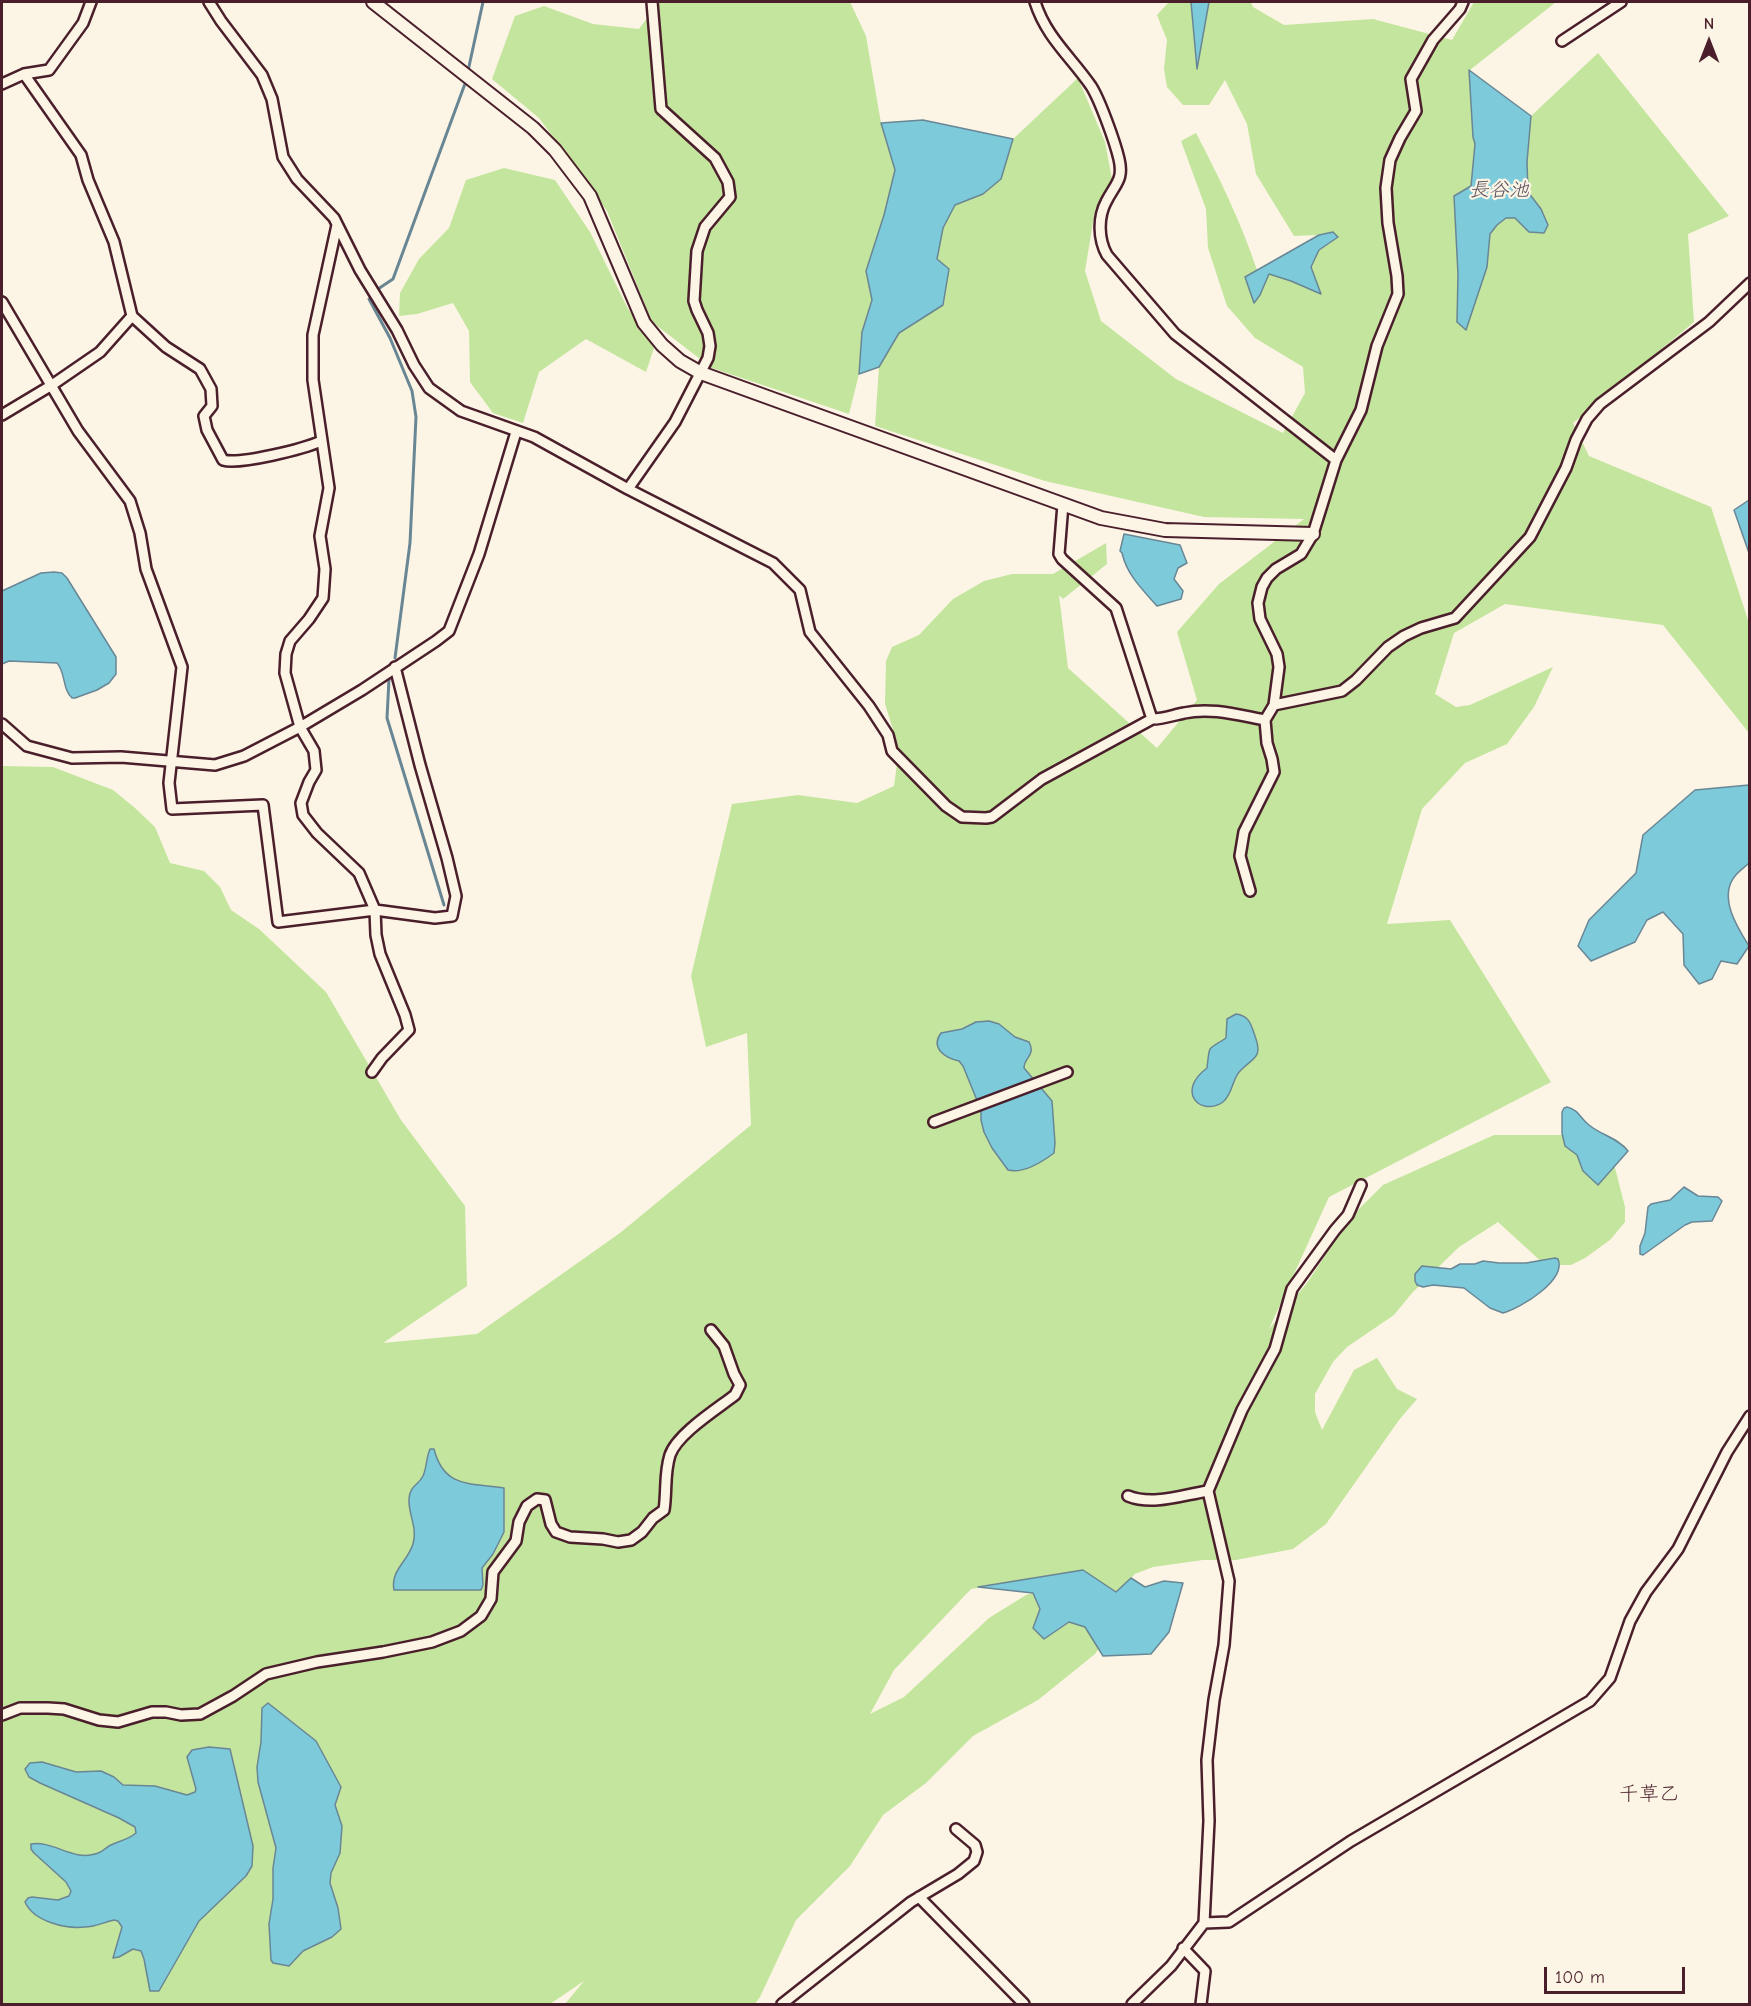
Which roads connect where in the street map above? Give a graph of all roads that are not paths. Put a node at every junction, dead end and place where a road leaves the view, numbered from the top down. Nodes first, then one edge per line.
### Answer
1 (91, 2) edge
2 (209, 2) edge
3 (373, 2) edge
4 (652, 2) edge
5 (1463, 2) edge
6 (1621, 2) edge
7 (1036, 4) edge
8 (1562, 41) dead end
9 (24, 74) junction
10 (2, 84) edge
11 (337, 225) junction
12 (1749, 283) edge
13 (2, 302) edge
14 (132, 316) junction
15 (701, 373) junction
16 (52, 385) junction
17 (2, 415) edge
18 (516, 432) junction
19 (321, 441) junction
20 (1336, 460) junction
21 (628, 489) junction
22 (1063, 504) junction
23 (1313, 534) junction
24 (395, 667) junction
25 (1274, 705) junction
26 (1152, 719) junction
27 (1265, 720) junction
28 (2, 724) edge
29 (300, 727) junction
30 (171, 761) junction
31 (1250, 891) dead end
32 (375, 910) junction
33 (372, 1072) dead end
34 (1067, 1072) dead end
35 (934, 1122) dead end
36 (1361, 1185) dead end
37 (711, 1330) dead end
38 (1749, 1416) edge
39 (1208, 1491) junction
40 (1128, 1496) dead end
41 (2, 1714) edge
42 (956, 1829) dead end
43 (919, 1897) junction
44 (1203, 1923) junction
45 (1184, 1948) junction
46 (782, 2004) edge
47 (1024, 2004) edge
48 (1132, 2004) edge
49 (1201, 2004) edge

1 - 9 street
2 - 11 street
3 - 15 street
4 - 15 street
5 - 20 street
6 - 8 street
7 - 20 street
9 - 10 street
9 - 14 street
11 - 18 street
11 - 19 street
12 - 25 street
13 - 16 street
14 - 16 street
14 - 19 street
15 - 21 street
15 - 22 street
16 - 17 street
16 - 30 street
18 - 21 street
18 - 24 street
19 - 29 street
20 - 23 street
21 - 26 street
22 - 23 street
22 - 26 street
23 - 25 street
24 - 29 street
24 - 32 street
25 - 27 street
26 - 27 street
27 - 31 street
28 - 30 street
29 - 30 street
29 - 32 street
30 - 32 street
32 - 33 street
34 - 35 street
36 - 39 street
37 - 41 street
38 - 44 street
39 - 40 street
39 - 44 street
42 - 43 street
43 - 46 street
43 - 47 street
44 - 45 street
45 - 48 street
45 - 49 street

